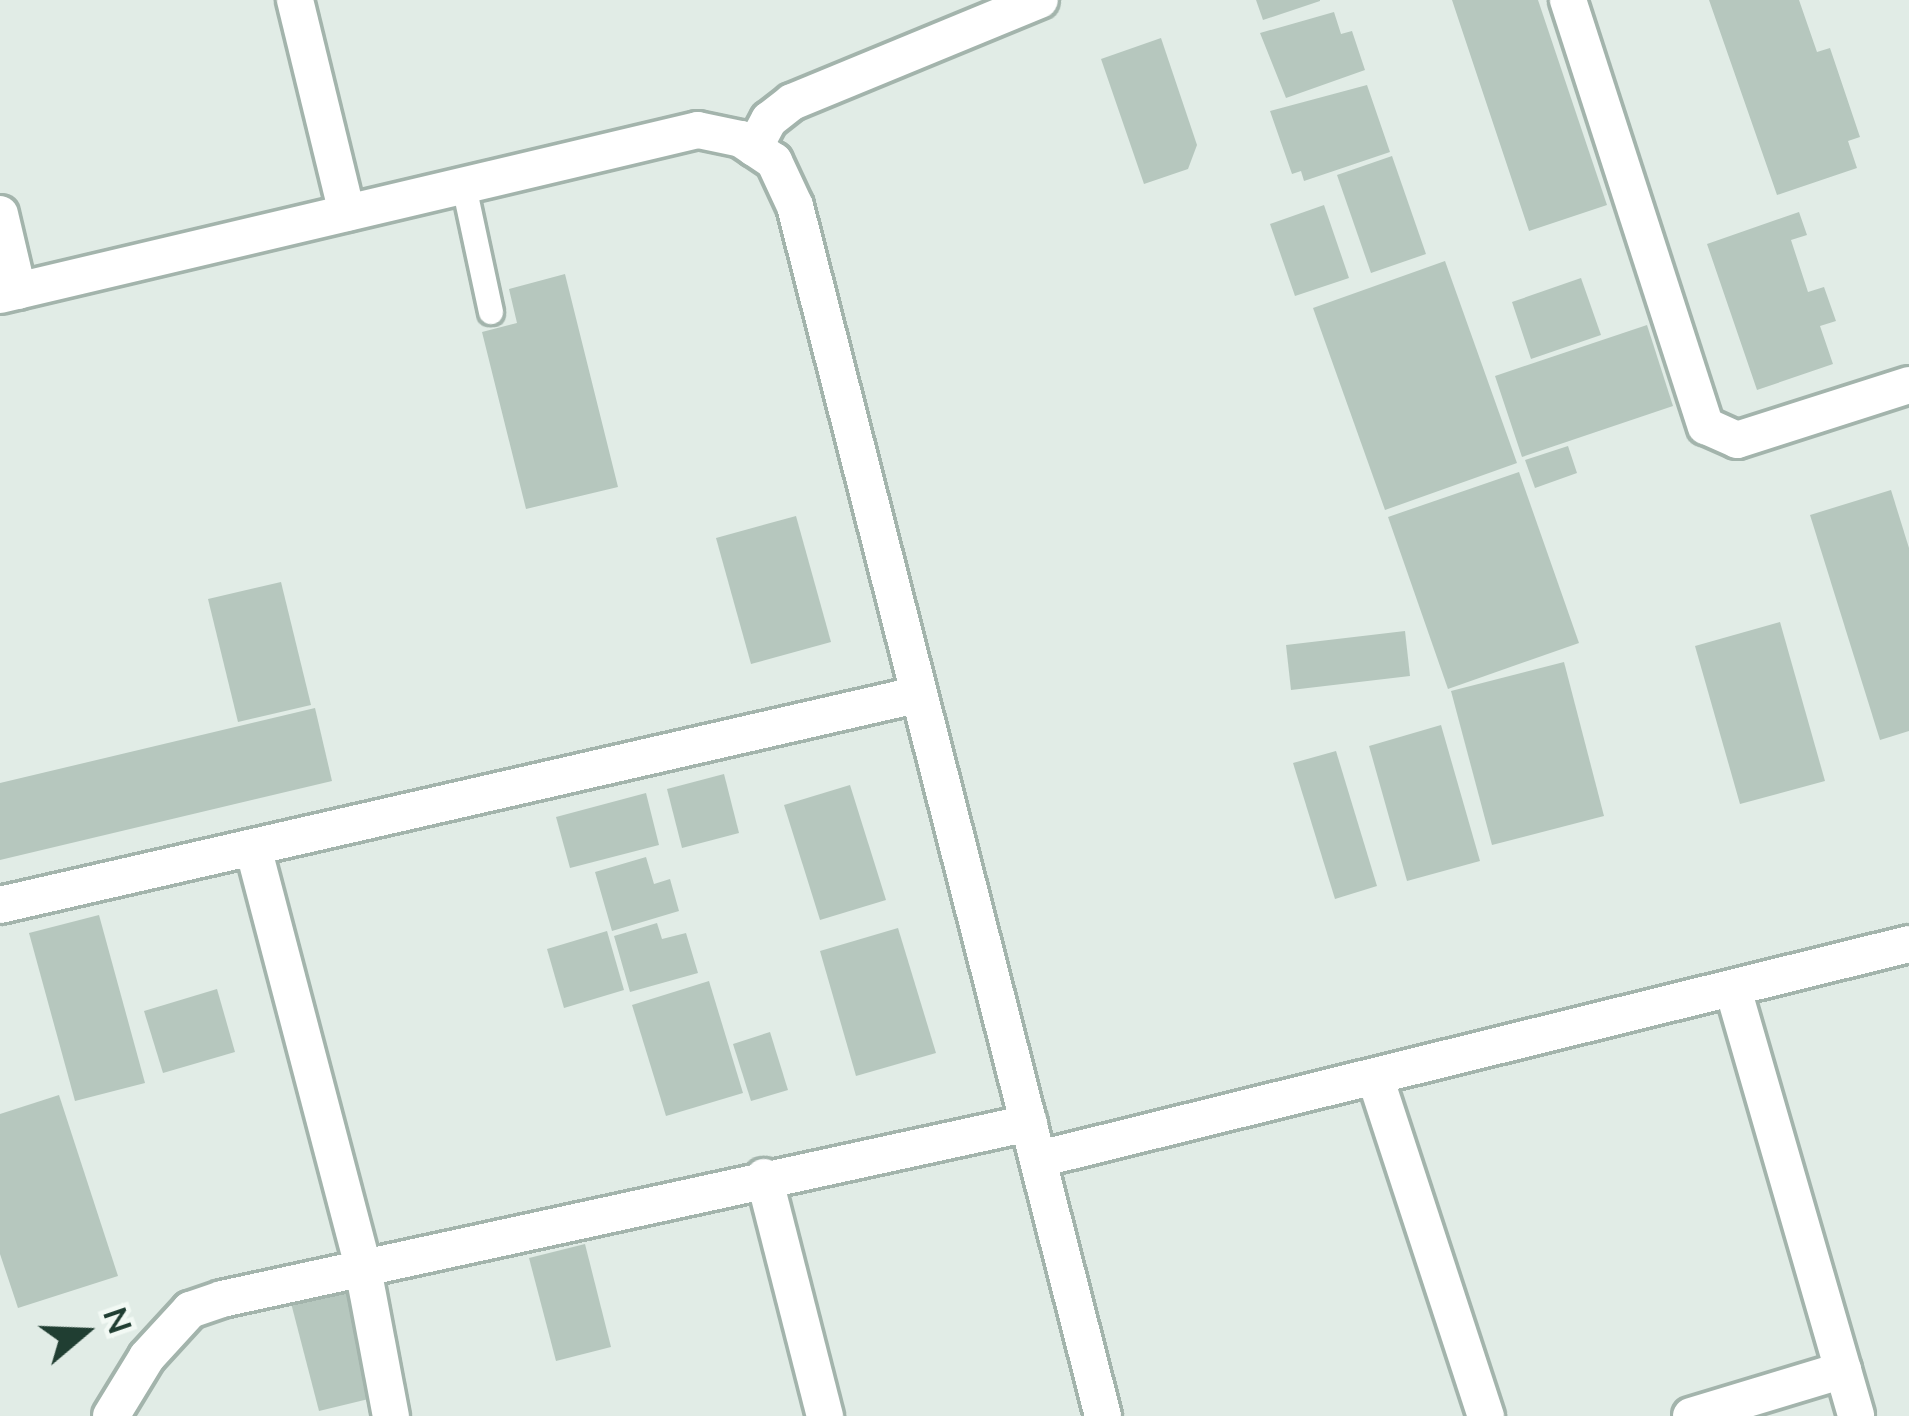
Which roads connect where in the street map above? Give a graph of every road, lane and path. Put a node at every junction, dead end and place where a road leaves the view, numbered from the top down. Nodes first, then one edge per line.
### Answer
1 (295, 0) edge
2 (1040, 0) edge
3 (1568, 0) edge
4 (754, 148) junction
5 (464, 187) junction
6 (347, 213) junction
7 (0, 214) edge
8 (9, 293) edge
9 (491, 312) dead end
10 (1909, 385) edge
11 (916, 695) junction
12 (254, 851) junction
13 (0, 904) edge
14 (1909, 944) edge
15 (1733, 989) junction
16 (1375, 1077) junction
17 (1029, 1123) junction
18 (1039, 1159) junction
19 (764, 1177) junction
20 (362, 1263) junction
21 (1843, 1370) junction
22 (111, 1416) edge
23 (392, 1416) edge
24 (825, 1416) edge
25 (1103, 1416) edge
26 (1486, 1416) edge
27 (1691, 1416) edge
28 (1856, 1416) edge

1 - 6 street
2 - 4 street
3 - 10 street
4 - 5 street
4 - 11 street
5 - 6 street
5 - 9 lane
6 - 8 street
7 - 8 street
11 - 12 street
11 - 17 street
12 - 13 street
12 - 20 street
14 - 15 street
15 - 16 street
15 - 21 street
16 - 18 street
16 - 26 street
17 - 18 street
17 - 19 street
18 - 25 street
19 - 20 street
19 - 24 street
20 - 22 street
20 - 23 street
21 - 27 street
21 - 28 street

